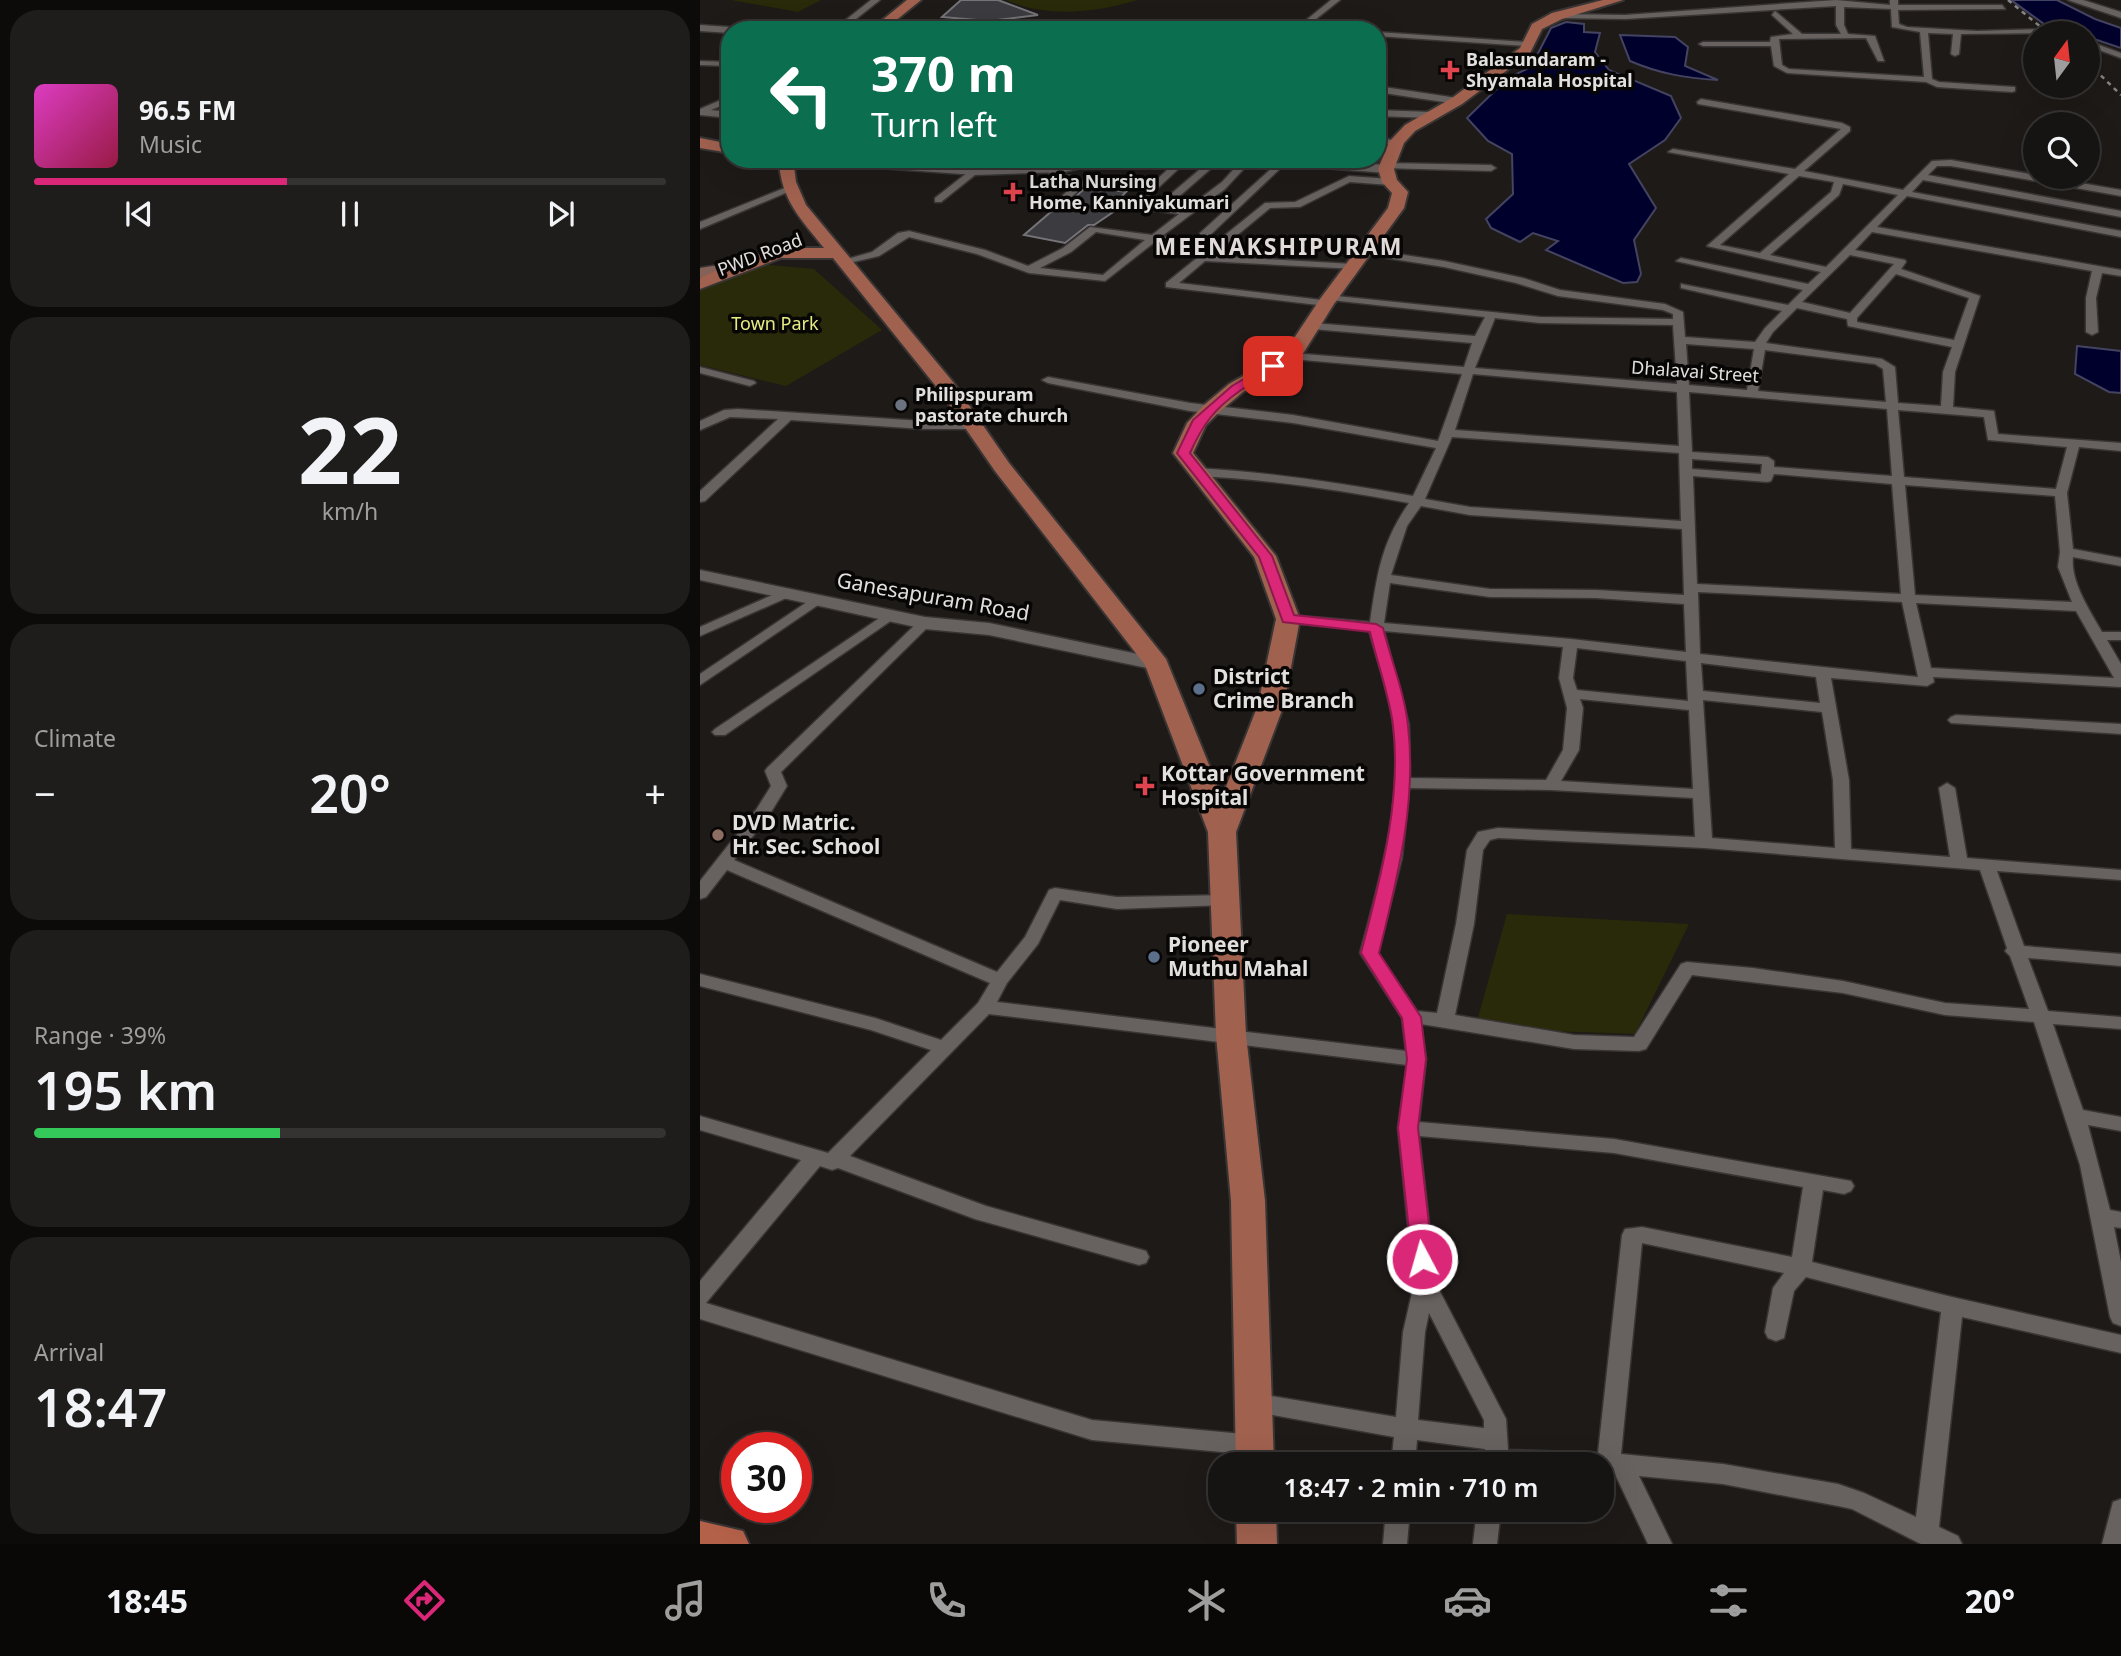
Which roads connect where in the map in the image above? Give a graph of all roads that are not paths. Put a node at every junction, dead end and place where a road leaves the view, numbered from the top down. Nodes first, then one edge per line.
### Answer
1 (876, 0) edge
2 (915, 0) edge
3 (1336, 0) edge
4 (1612, 0) edge
5 (1993, 0) edge
6 (2073, 0) edge
7 (1805, 3) edge
8 (1894, 4) edge
9 (1840, 5) edge
10 (1745, 12) junction
11 (1775, 13) junction
12 (2121, 15) edge
13 (1557, 16) junction
14 (849, 21) edge
15 (888, 21) edge
16 (1309, 21) edge
17 (1755, 23) dead end
18 (700, 28) edge
19 (721, 29) edge
20 (1924, 30) junction
21 (2023, 30) edge
22 (1957, 32) junction
23 (1386, 35) edge
24 (1798, 36) junction
25 (1846, 36) junction
26 (1527, 44) junction
27 (1703, 44) dead end
28 (1774, 44) junction
29 (2100, 48) edge
30 (1955, 54) dead end
31 (2121, 56) edge
32 (1881, 59) dead end
33 (700, 63) edge
34 (721, 64) edge
35 (1928, 80) junction
36 (2012, 89) dead end
37 (1386, 90) edge
38 (1457, 101) junction
39 (1701, 102) dead end
40 (721, 103) edge
41 (700, 112) edge
42 (1386, 113) edge
43 (721, 114) edge
44 (1431, 115) junction
45 (1386, 141) edge
46 (700, 142) edge
47 (1397, 142) junction
48 (721, 147) edge
49 (1673, 152) dead end
50 (786, 168) edge
51 (934, 168) edge
52 (1055, 168) edge
53 (1175, 168) edge
54 (1207, 168) edge
55 (1240, 168) edge
56 (1276, 168) edge
57 (1346, 168) edge
58 (1491, 168) dead end
59 (1051, 169) junction
60 (975, 171) junction
61 (1388, 172) junction
62 (1799, 173) junction
63 (1921, 177) junction
64 (1839, 180) junction
65 (790, 190) junction
66 (1905, 193) junction
67 (2121, 193) edge
68 (938, 200) dead end
69 (1063, 200) dead end
70 (1160, 208) junction
71 (1188, 212) junction
72 (2121, 214) edge
73 (700, 226) edge
74 (1868, 228) junction
75 (820, 233) junction
76 (2121, 234) edge
77 (1204, 235) dead end
78 (1158, 236) junction
79 (1215, 247) junction
80 (1846, 251) junction
81 (1365, 252) junction
82 (1762, 256) junction
83 (841, 257) junction
84 (1201, 258) junction
85 (1681, 261) dead end
86 (1353, 267) junction
87 (2098, 269) junction
88 (1030, 270) junction
89 (1828, 270) junction
90 (1894, 270) junction
91 (2121, 272) edge
92 (700, 275) edge
93 (700, 284) edge
94 (1685, 286) dead end
95 (1810, 289) junction
96 (1328, 300) junction
97 (1793, 306) junction
98 (1491, 316) junction
99 (1852, 317) junction
100 (1678, 322) junction
101 (1313, 326) junction
102 (2092, 332) dead end
103 (1479, 340) junction
104 (1679, 340) junction
105 (1957, 344) junction
106 (1761, 346) junction
107 (1292, 356) junction
108 (700, 370) edge
109 (1468, 372) junction
110 (1048, 380) dead end
111 (750, 383) dead end
112 (1684, 388) junction
113 (1752, 393) junction
114 (1891, 407) junction
115 (1212, 409) junction
116 (1947, 411) junction
117 (787, 416) junction
118 (973, 425) junction
119 (700, 426) edge
120 (1445, 440) junction
121 (2074, 445) junction
122 (2121, 447) edge
123 (1686, 452) junction
124 (1768, 470) junction
125 (1196, 472) junction
126 (1686, 472) junction
127 (1899, 480) junction
128 (2061, 493) junction
129 (700, 498) edge
130 (1417, 502) junction
131 (1688, 524) junction
132 (2067, 552) junction
133 (2121, 562) edge
134 (700, 575) edge
135 (1383, 578) junction
136 (786, 593) junction
137 (1691, 594) junction
138 (1908, 597) junction
139 (816, 600) junction
140 (2081, 607) junction
141 (890, 615) junction
142 (1288, 619) junction
143 (925, 623) junction
144 (1376, 628) junction
145 (700, 632) edge
146 (2100, 636) junction
147 (2121, 636) edge
148 (1572, 643) junction
149 (1693, 656) junction
150 (1157, 664) junction
151 (1926, 672) junction
152 (1823, 673) junction
153 (2121, 677) edge
154 (700, 681) edge
155 (2121, 683) edge
156 (1571, 694) junction
157 (1697, 700) junction
158 (1829, 708) junction
159 (1956, 720) dead end
160 (2121, 729) edge
161 (720, 732) dead end
162 (1402, 783) junction
163 (1551, 785) junction
164 (1947, 788) dead end
165 (1702, 794) junction
166 (1222, 832) junction
167 (1704, 843) junction
168 (1843, 855) junction
169 (723, 862) junction
170 (1959, 863) junction
171 (1987, 865) junction
172 (2121, 876) edge
173 (700, 893) edge
174 (1226, 899) junction
175 (2014, 951) junction
176 (2121, 960) edge
177 (700, 980) edge
178 (1000, 981) junction
179 (985, 1007) junction
180 (1411, 1017) junction
181 (2039, 1018) junction
182 (1445, 1020) junction
183 (2121, 1023) edge
184 (1231, 1035) junction
185 (945, 1048) junction
186 (1417, 1059) junction
187 (2076, 1116) junction
188 (700, 1123) edge
189 (2121, 1124) edge
190 (1408, 1128) junction
191 (825, 1159) junction
192 (1814, 1181) junction
193 (1844, 1186) dead end
194 (2111, 1218) edge
195 (1139, 1257) dead end
196 (1801, 1268) junction
197 (1425, 1284) junction
198 (700, 1296) edge
199 (1952, 1306) junction
200 (700, 1310) edge
201 (2121, 1317) edge
202 (1776, 1332) dead end
203 (2121, 1344) edge
204 (1254, 1403) junction
205 (1408, 1429) junction
206 (1235, 1452) edge
207 (1255, 1452) edge
208 (1405, 1452) edge
209 (1487, 1452) edge
210 (1497, 1452) edge
211 (1615, 1464) junction
212 (2121, 1510) edge
213 (1256, 1522) edge
214 (1397, 1522) edge
215 (1488, 1522) edge
216 (1926, 1535) junction
217 (700, 1539) edge
218 (729, 1544) edge
219 (1257, 1544) edge
220 (1395, 1544) edge
221 (1485, 1544) edge
222 (1660, 1544) edge
223 (1950, 1544) edge
224 (2114, 1544) edge

1 - 14 street
2 - 15 main road
3 - 16 street
4 - 13 main road
5 - 8 street
6 - 12 street
7 - 9 street
7 - 10 street
8 - 9 street
8 - 20 street
9 - 11 street
9 - 25 street
10 - 11 street
10 - 13 street
10 - 17 street
11 - 24 street
13 - 26 main road
18 - 19 street
20 - 22 street
20 - 35 street
21 - 22 street
22 - 30 street
23 - 26 street
24 - 25 street
24 - 28 street
25 - 32 street
26 - 38 main road
27 - 28 street
28 - 35 street
29 - 31 street
33 - 34 street
35 - 36 street
37 - 38 street
38 - 44 main road
39 - 62 street
40 - 41 street
41 - 43 street
42 - 44 street
44 - 47 main road
45 - 47 street
46 - 48 main road
47 - 61 main road
49 - 62 street
50 - 65 main road
51 - 60 street
52 - 59 street
53 - 70 street
54 - 70 street
55 - 71 street
56 - 77 street
57 - 61 street
58 - 61 street
59 - 60 street
59 - 69 street
60 - 68 street
61 - 79 street
61 - 81 main road
62 - 64 street
62 - 82 street
63 - 66 street
63 - 67 street
63 - 72 street
64 - 66 street
64 - 82 street
65 - 73 street
65 - 75 main road
66 - 74 street
66 - 76 street
70 - 71 street
71 - 78 street
74 - 80 street
74 - 87 street
75 - 83 main road
75 - 92 main road, PWD Road
78 - 79 street
78 - 88 street
78 - 88 street
79 - 84 street
80 - 89 street
80 - 90 street
81 - 86 main road
81 - 100 street
82 - 89 street
83 - 88 street
83 - 93 main road, PWD Road
83 - 118 main road
84 - 86 street
84 - 96 street
85 - 95 street
86 - 96 main road
87 - 91 street
87 - 102 street
89 - 95 street
90 - 99 street
90 - 105 street
94 - 97 street
95 - 97 street
96 - 98 street
96 - 101 main road
97 - 99 street
97 - 106 street
98 - 100 street
98 - 103 street
99 - 105 street
100 - 104 street
101 - 103 street
101 - 107 main road
103 - 109 street
104 - 106 street
104 - 112 street
105 - 116 street
106 - 113 street
106 - 114 street
107 - 109 street, Dhalavai Street
107 - 115 main road
108 - 111 street
109 - 112 street, Dhalavai Street
109 - 120 street
110 - 115 street
112 - 113 street, Dhalavai Street
112 - 123 street
113 - 114 street, Dhalavai Street
114 - 116 street, Dhalavai Street
114 - 127 street
115 - 120 street
115 - 125 main road
116 - 121 street, Dhalavai Street
117 - 118 street
117 - 119 street
117 - 129 street
118 - 150 main road
120 - 123 street
120 - 130 street
121 - 122 street
121 - 128 street
123 - 124 street
123 - 126 street
124 - 126 street
124 - 127 street
125 - 130 street
125 - 142 main road
126 - 131 street
127 - 128 street
127 - 138 street
128 - 132 street
130 - 131 street
130 - 135 street
131 - 137 street
132 - 133 street
132 - 140 street
134 - 136 street, Ganesapuram Road
135 - 137 street
135 - 144 street
136 - 139 street, Ganesapuram Road
136 - 145 street
137 - 138 street
137 - 149 street
138 - 140 street
138 - 151 street
139 - 141 street, Ganesapuram Road
139 - 154 street
140 - 146 street
141 - 143 street, Ganesapuram Road
141 - 161 street
142 - 144 street
142 - 166 main road
143 - 150 street, Ganesapuram Road
143 - 169 street
144 - 148 street
144 - 162 street
146 - 147 street
146 - 153 street
148 - 149 street
148 - 156 street
149 - 152 street
149 - 157 street
150 - 166 main road
151 - 152 street
151 - 155 street
152 - 158 street
156 - 157 street
156 - 163 street
157 - 158 street
157 - 165 street
158 - 168 street
159 - 160 street
162 - 163 street
162 - 180 street
163 - 165 street
164 - 170 street
165 - 167 street
166 - 174 main road
167 - 168 street
167 - 182 street
168 - 170 street
169 - 173 street
169 - 178 street
170 - 171 street
171 - 172 street
171 - 175 street
174 - 178 street
174 - 184 main road
175 - 176 street
175 - 181 street
177 - 185 street
178 - 179 street
179 - 184 street
179 - 185 street
180 - 182 street
180 - 186 street
181 - 182 street
181 - 183 street
181 - 187 street
184 - 186 street
184 - 204 main road
185 - 191 street
186 - 190 street
187 - 189 street
187 - 194 street
188 - 191 street
190 - 192 street
190 - 197 street
191 - 195 street
191 - 198 street
192 - 193 street
192 - 196 street
194 - 201 street
196 - 199 street
196 - 202 street
196 - 211 street
197 - 205 street
197 - 210 street
199 - 203 street
199 - 216 street
200 - 206 street
204 - 205 street
204 - 207 main road
205 - 208 street
205 - 209 street
211 - 216 street
211 - 222 street
212 - 224 street
213 - 219 main road
214 - 220 street
215 - 221 street
216 - 223 street
217 - 218 highway

